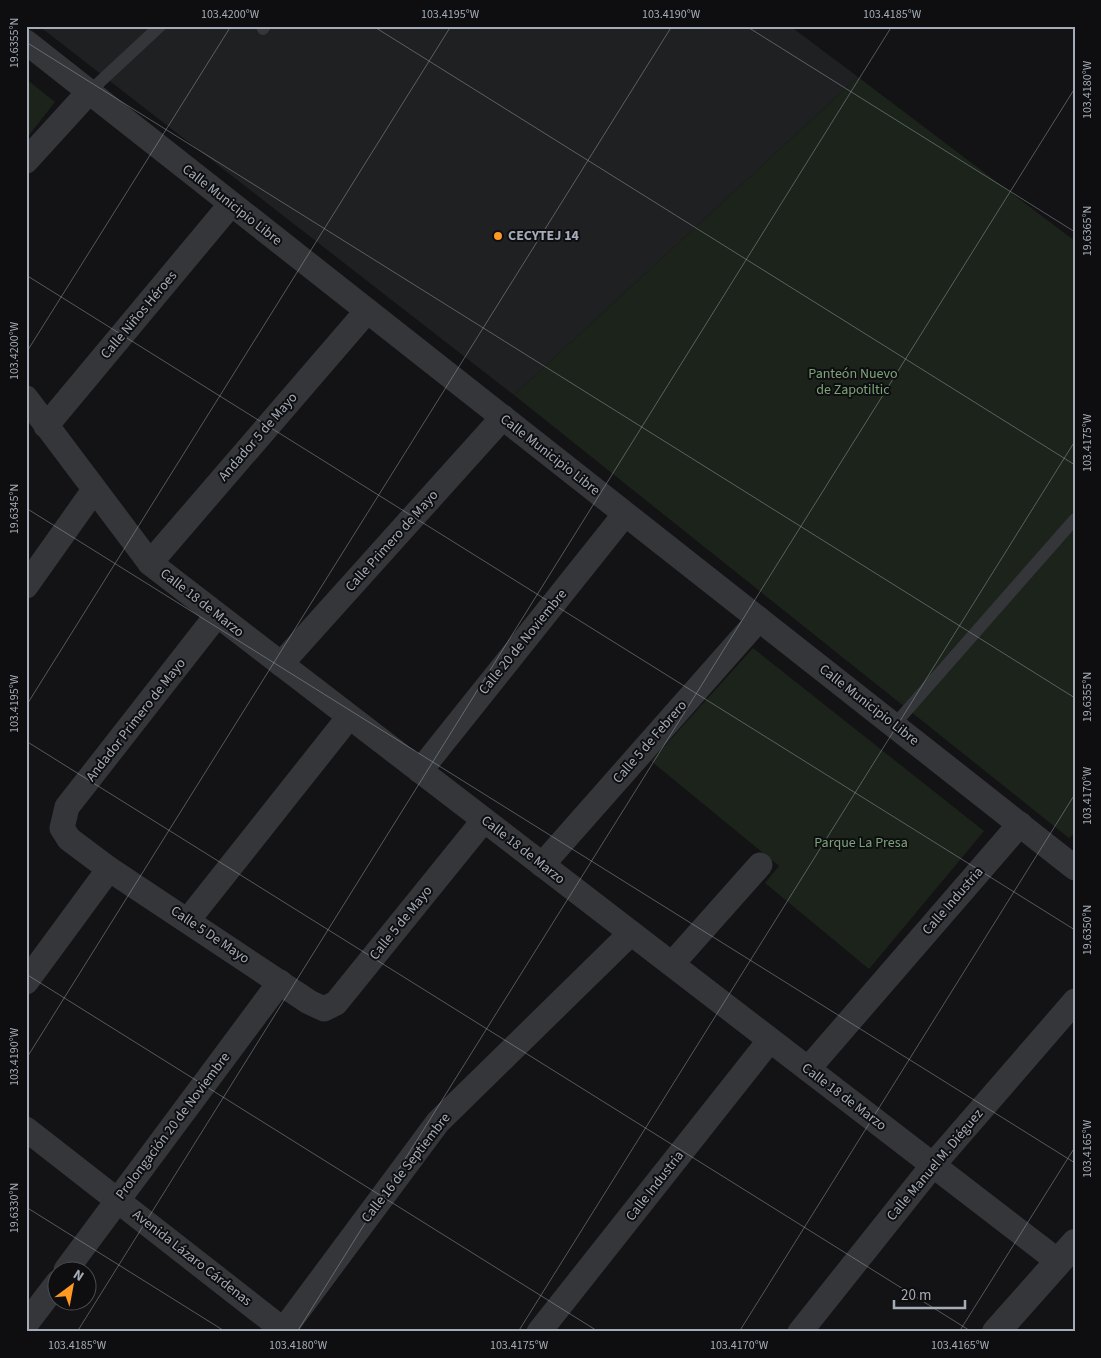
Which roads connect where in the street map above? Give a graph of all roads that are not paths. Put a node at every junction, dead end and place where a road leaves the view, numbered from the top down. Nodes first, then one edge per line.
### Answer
1 (160, 26) edge
2 (26, 42) edge
3 (89, 92) junction
4 (26, 161) edge
5 (231, 204) junction
6 (367, 311) junction
7 (26, 398) edge
8 (503, 418) junction
9 (46, 426) junction
10 (94, 490) junction
11 (625, 514) junction
12 (1075, 519) edge
13 (150, 563) junction
14 (26, 586) edge
15 (217, 615) junction
16 (759, 619) junction
17 (281, 664) junction
18 (349, 717) junction
19 (894, 725) junction
20 (420, 771) junction
21 (484, 820) junction
22 (1020, 824) junction
23 (62, 828) joint
24 (542, 865) junction
25 (760, 865) dead end
26 (1075, 868) edge
27 (109, 869) junction
28 (188, 920) junction
29 (631, 933) junction
30 (672, 964) junction
31 (26, 982) edge
32 (280, 982) junction
33 (1075, 1001) edge
34 (310, 1002) joint
35 (770, 1040) junction
36 (808, 1069) junction
37 (26, 1129) edge
38 (933, 1165) junction
39 (118, 1200) junction
40 (1067, 1253) edge
41 (73, 1260) edge
42 (48, 1295) edge
43 (26, 1324) edge
44 (284, 1331) edge
45 (540, 1332) edge
46 (800, 1332) edge
47 (996, 1332) edge

1 - 3 lane
2 - 3 street, Calle Municipio Libre
3 - 4 street
3 - 5 street, Calle Municipio Libre
5 - 6 street, Calle Municipio Libre
5 - 9 street, Calle Niños Héroes
6 - 8 street, Calle Municipio Libre
6 - 13 street, Andador 5 de Mayo
7 - 9 street, Calle 18 de Marzo
8 - 11 street, Calle Municipio Libre
8 - 17 street, Calle Primero de Mayo
9 - 10 street, Calle 18 de Marzo
10 - 13 street, Calle 18 de Marzo
10 - 14 street
11 - 16 street, Calle Municipio Libre
11 - 20 street, Calle 20 de Noviembre
12 - 19 lane
13 - 15 street, Calle 18 de Marzo
15 - 17 street, Calle 18 de Marzo
15 - 23 street, Andador Primero de Mayo
16 - 19 street, Calle Municipio Libre
16 - 24 street, Calle 5 de Febrero
17 - 18 street, Calle 18 de Marzo
18 - 20 street, Calle 18 de Marzo
18 - 28 street
19 - 22 street, Calle Municipio Libre
20 - 21 street, Calle 18 de Marzo
21 - 24 street, Calle 18 de Marzo
21 - 34 street, Calle 5 de Mayo
22 - 26 street, Calle Municipio Libre
22 - 36 street, Calle Industria
23 - 27 street, Calle 5 De Mayo
24 - 29 street, Calle 18 de Marzo
25 - 30 street
27 - 28 street, Calle 5 De Mayo
27 - 31 street
28 - 32 street, Calle 5 De Mayo
29 - 30 street, Calle 18 de Marzo
29 - 44 street, Calle 16 de Septiembre
30 - 35 street, Calle 18 de Marzo
32 - 34 street, Calle 5 De Mayo
32 - 39 street, Prolongación 20 de Noviembre
33 - 38 street, Calle Manuel M. Diéguez
35 - 36 street, Calle 18 de Marzo
35 - 45 street, Calle Industria
36 - 38 street, Calle 18 de Marzo
37 - 39 street, Avenida Lázaro Cárdenas
38 - 40 street, Calle 18 de Marzo
38 - 46 street, Calle Manuel M. Diéguez
39 - 41 street, Prolongación 20 de Noviembre
39 - 44 street, Avenida Lázaro Cárdenas
40 - 47 street
42 - 43 street

